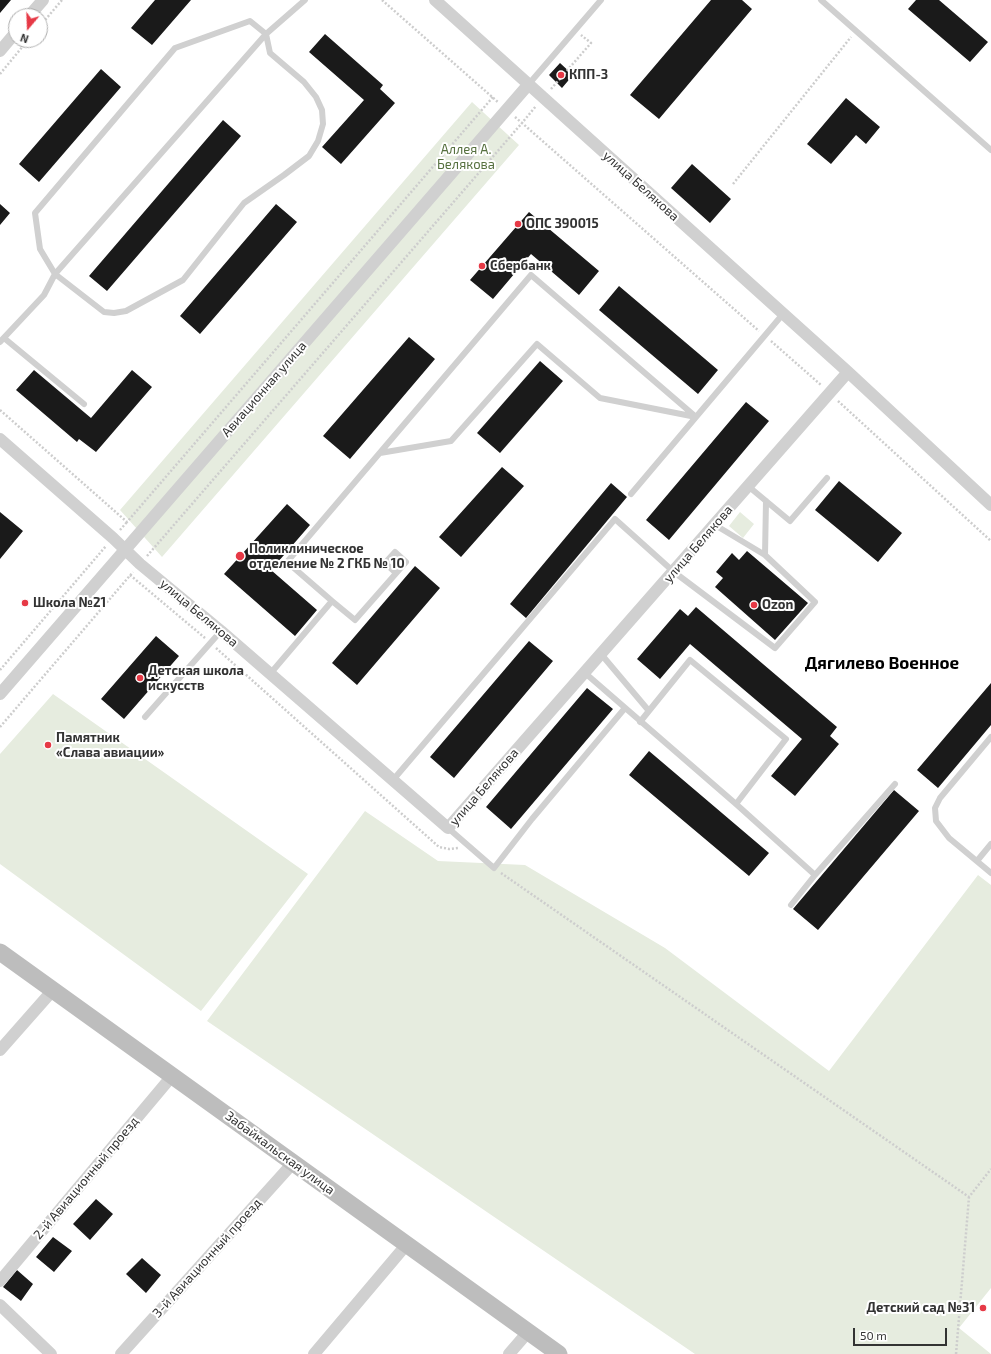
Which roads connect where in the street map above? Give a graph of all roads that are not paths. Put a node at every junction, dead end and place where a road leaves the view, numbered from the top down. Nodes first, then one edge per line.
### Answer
1 (43, 0) edge
2 (305, 0) edge
3 (435, 0) edge
4 (601, 0) edge
5 (821, 0) edge
6 (36, 8) edge
7 (266, 34) junction
8 (8, 42) edge
9 (0, 51) edge
10 (528, 84) junction
11 (991, 150) edge
12 (55, 274) junction
13 (783, 314) junction
14 (2, 340) edge
15 (848, 372) junction
16 (84, 404) dead end
17 (696, 417) junction
18 (0, 439) edge
19 (380, 453) junction
20 (827, 478) dead end
21 (748, 486) junction
22 (631, 494) dead end
23 (766, 501) junction
24 (991, 506) edge
25 (715, 525) junction
26 (125, 548) junction
27 (765, 555) junction
28 (674, 572) junction
29 (396, 573) dead end
30 (332, 601) junction
31 (221, 631) junction
32 (601, 654) junction
33 (584, 673) junction
34 (270, 674) junction
35 (0, 694) edge
36 (625, 708) junction
37 (649, 711) junction
38 (145, 717) dead end
39 (640, 722) junction
40 (991, 737) edge
41 (393, 780) junction
42 (895, 784) dead end
43 (736, 804) junction
44 (448, 828) junction
45 (991, 844) edge
46 (977, 861) junction
47 (991, 873) edge
48 (815, 875) junction
49 (791, 905) dead end
50 (0, 952) edge
51 (53, 990) junction
52 (0, 1050) edge
53 (172, 1076) junction
54 (293, 1163) junction
55 (407, 1244) junction
56 (0, 1281) edge
57 (0, 1305) edge
58 (528, 1332) junction
59 (51, 1354) edge
60 (121, 1354) edge
61 (314, 1354) edge
62 (509, 1354) edge
63 (559, 1354) edge

1 - 6 street
2 - 7 lane
3 - 10 street, улица Белякова
4 - 10 lane
5 - 11 lane
7 - 12 lane
7 - 12 lane
7 - 12 lane
8 - 9 street
10 - 13 street, улица Белякова
10 - 26 street, Авиационная улица
12 - 14 lane
13 - 15 street, улица Белякова
13 - 17 lane
14 - 16 lane
15 - 21 street, улица Белякова
15 - 24 street, улица Белякова
17 - 19 lane
17 - 19 lane
17 - 22 lane
18 - 26 street, улица Белякова
19 - 30 lane
20 - 23 lane
21 - 23 lane
21 - 25 street, улица Белякова
23 - 27 lane
25 - 27 lane
25 - 28 street, улица Белякова
26 - 31 street, улица Белякова
26 - 35 street, Авиационная улица
27 - 28 lane
28 - 32 street, улица Белякова
28 - 41 lane
29 - 30 lane
30 - 34 lane
31 - 34 street, улица Белякова
31 - 38 lane
32 - 33 street, улица Белякова
32 - 37 lane
33 - 36 lane
33 - 44 street, улица Белякова
34 - 41 street, улица Белякова
36 - 39 lane
36 - 44 lane
37 - 39 lane
37 - 43 lane
39 - 43 lane
40 - 46 lane
41 - 44 street, улица Белякова
42 - 48 lane
43 - 48 lane
45 - 46 lane
46 - 47 lane
48 - 49 lane
50 - 51 street, Забайкальская улица
51 - 52 street
51 - 53 street, Забайкальская улица
53 - 54 street, Забайкальская улица
53 - 56 street, 2-й Авиационный проезд
54 - 55 street, Забайкальская улица
54 - 60 street, 3-й Авиационный проезд
55 - 58 street, Забайкальская улица
55 - 61 street
57 - 59 street
58 - 62 street
58 - 63 street, Забайкальская улица

